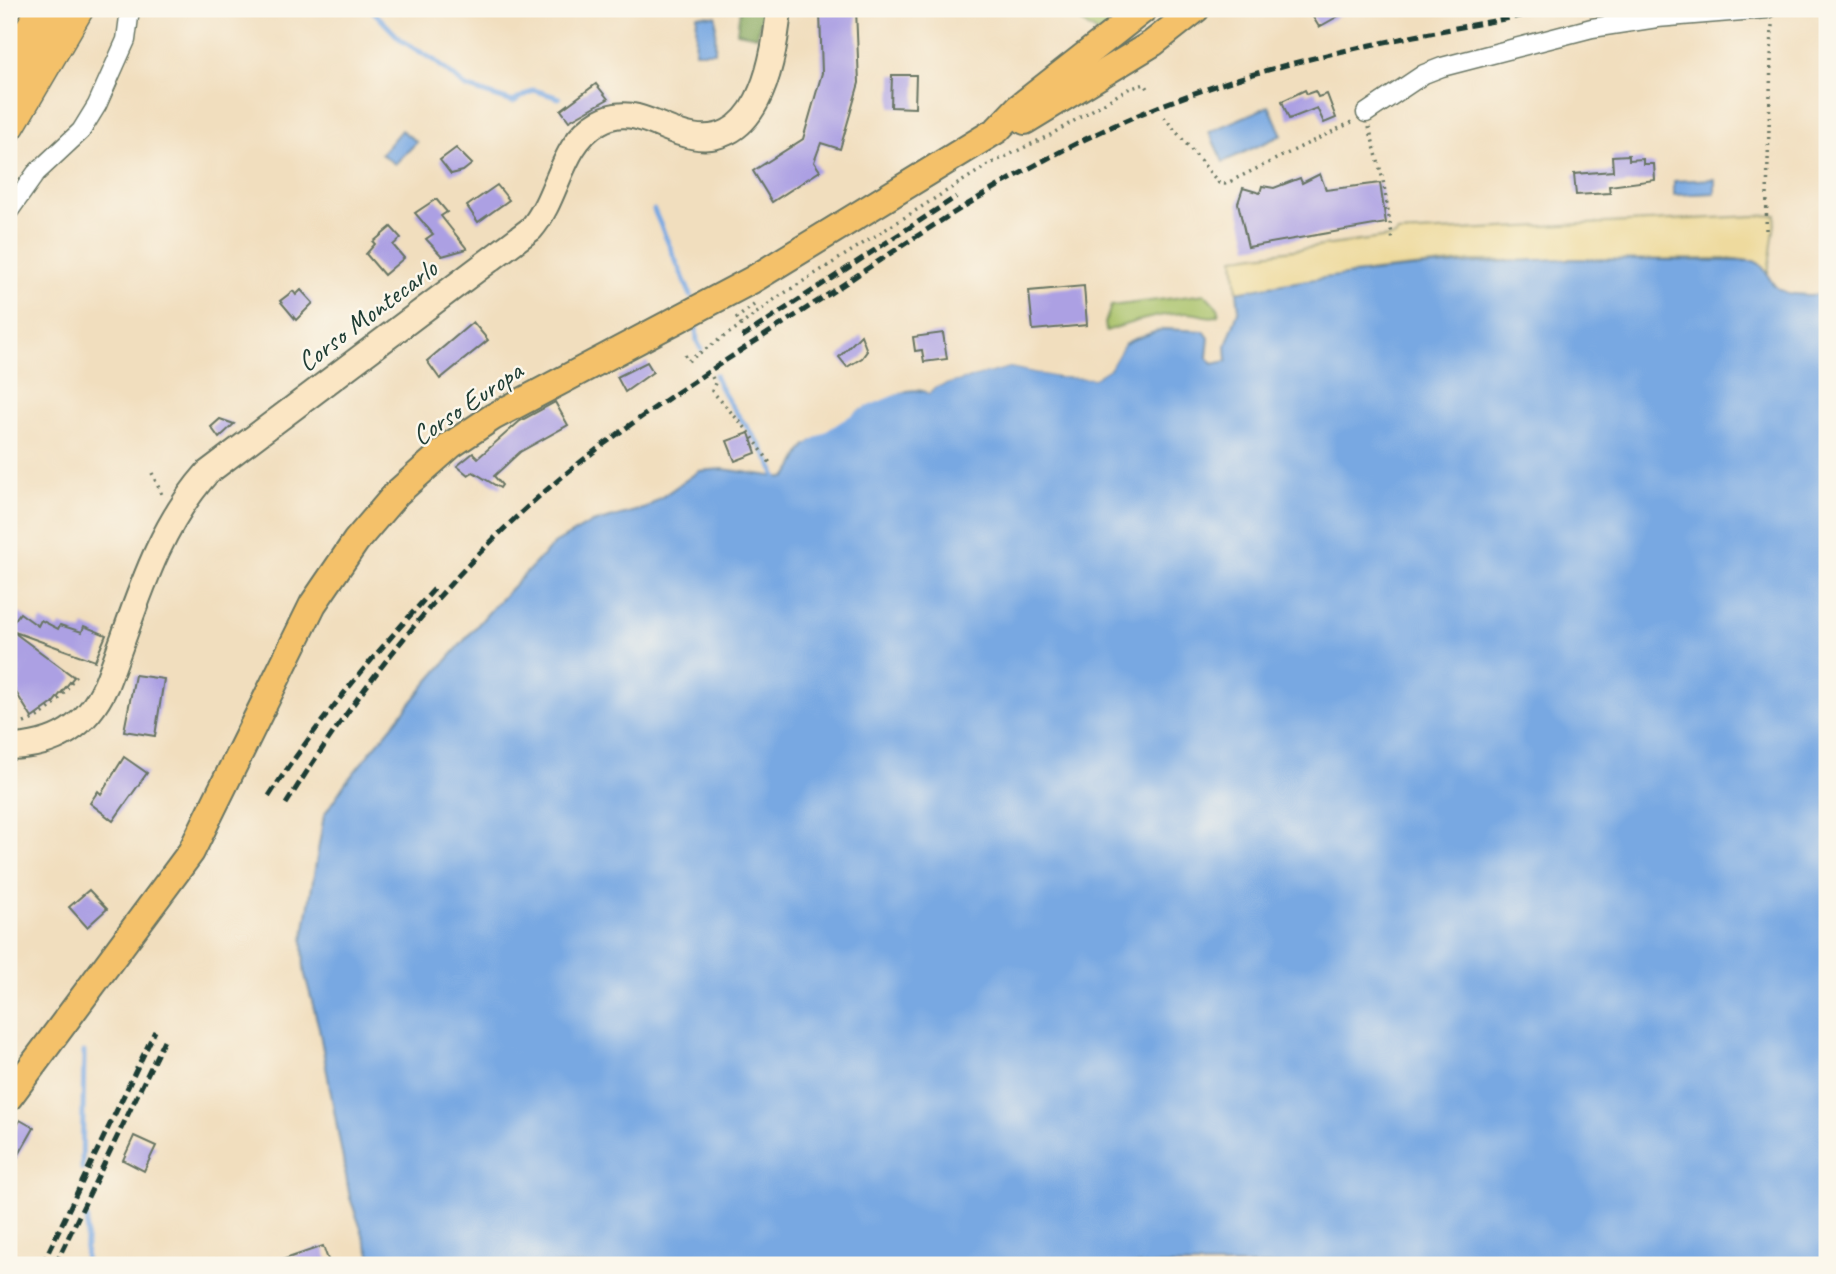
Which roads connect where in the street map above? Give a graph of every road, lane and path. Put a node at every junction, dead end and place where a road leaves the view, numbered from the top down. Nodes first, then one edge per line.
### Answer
1 (43, 9) edge
2 (76, 9) edge
3 (130, 9) edge
4 (779, 9) edge
5 (1146, 9) edge
6 (1196, 9) edge
7 (1721, 11) edge
8 (1769, 16) edge
9 (1169, 31) junction
10 (9, 70) edge
11 (1149, 90) dead end
12 (1366, 113) junction
13 (1164, 117) dead end
14 (9, 125) edge
15 (996, 130) junction
16 (9, 212) edge
17 (1766, 230) dead end
18 (1393, 241) dead end
19 (761, 300) dead end
20 (741, 325) junction
21 (685, 355) dead end
22 (712, 377) dead end
23 (770, 463) dead end
24 (152, 473) dead end
25 (178, 510) junction
26 (76, 674) dead end
27 (26, 723) dead end
28 (9, 747) edge
29 (9, 1097) edge

1 - 10 highway
2 - 14 highway
3 - 16 street
4 - 25 main road, Corso Montecarlo
5 - 9 main road
5 - 15 main road, Corso Europa
6 - 9 main road, Corso Europa
7 - 8 street
7 - 12 street
8 - 17 path
9 - 15 main road, Corso Europa
11 - 20 path
12 - 13 path
12 - 18 path
15 - 29 main road, Corso Europa
19 - 20 path
20 - 21 path
22 - 23 path
24 - 25 path
25 - 28 main road, Corso Montecarlo
26 - 27 path

